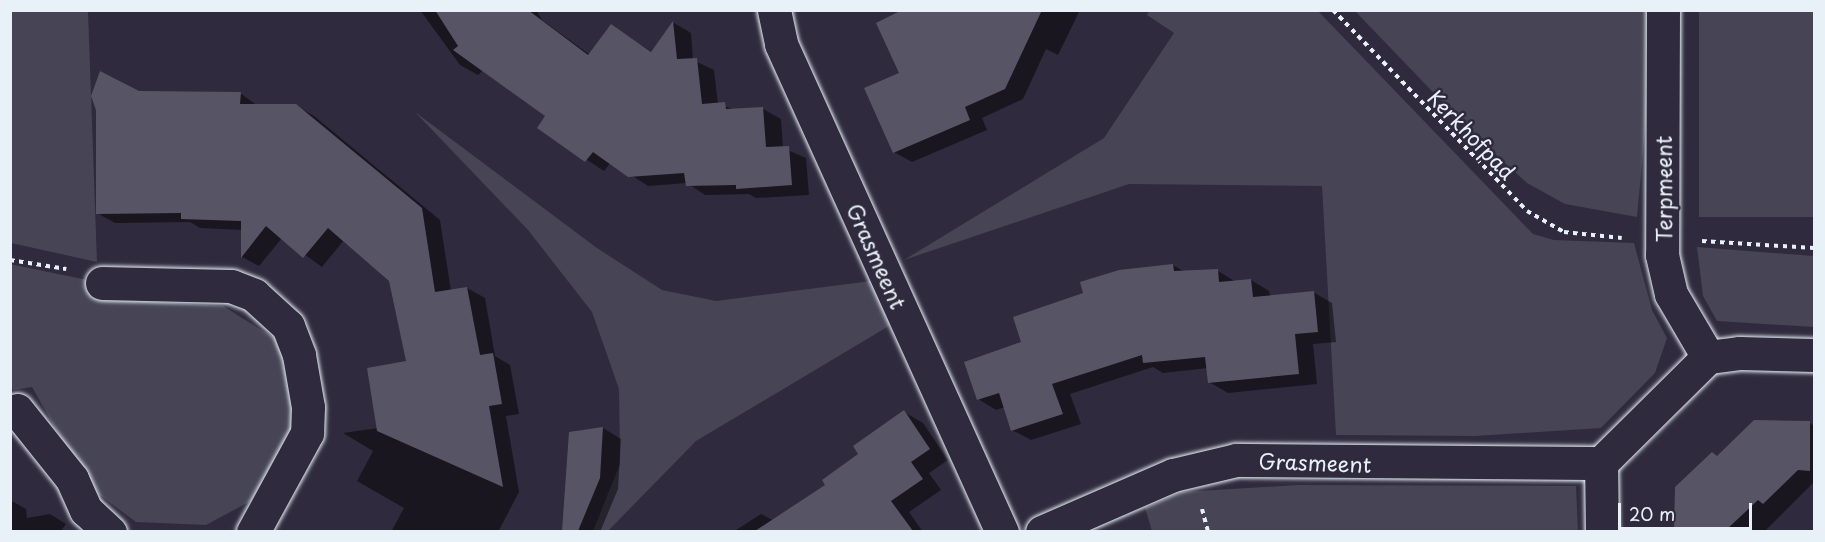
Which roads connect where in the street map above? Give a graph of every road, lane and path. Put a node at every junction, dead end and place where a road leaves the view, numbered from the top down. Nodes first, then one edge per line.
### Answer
1 (774, 10) edge
2 (1333, 10) edge
3 (1662, 10) edge
4 (1612, 238) dead end
5 (1717, 241) dead end
6 (1815, 248) edge
7 (10, 260) edge
8 (88, 276) joint
9 (1815, 355) edge
10 (1708, 357) junction
11 (17, 410) dead end
12 (1601, 463) junction
13 (111, 531) edge
14 (255, 531) edge
15 (1002, 531) edge
16 (1042, 531) edge
17 (1602, 531) edge

1 - 15 street, Grasmeent
2 - 4 path, Kerkhofpad
3 - 10 street, Terpmeent
5 - 6 path
7 - 8 path
8 - 14 street
9 - 10 street
10 - 12 street
11 - 13 street
12 - 16 street, Grasmeent
12 - 17 street

